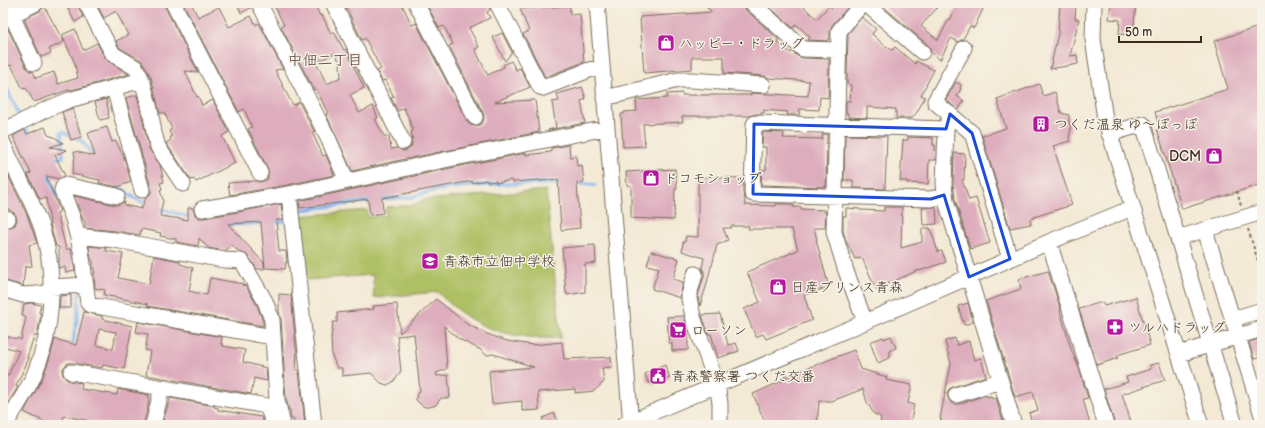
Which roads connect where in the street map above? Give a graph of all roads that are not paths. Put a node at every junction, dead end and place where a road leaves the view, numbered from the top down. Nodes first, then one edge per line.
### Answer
1 (36, 3) edge
2 (86, 3) edge
3 (173, 3) edge
4 (259, 3) edge
5 (332, 3) edge
6 (416, 3) edge
7 (497, 3) edge
8 (597, 3) edge
9 (752, 3) edge
10 (864, 3) edge
11 (1094, 3) edge
12 (7, 13) edge
13 (964, 48) dead end
14 (838, 50) junction
15 (922, 52) dead end
16 (34, 63) dead end
17 (602, 67) junction
18 (142, 80) junction
19 (763, 85) dead end
20 (114, 88) junction
21 (604, 98) junction
22 (950, 114) junction
23 (475, 116) dead end
24 (837, 125) junction
25 (607, 128) junction
26 (946, 129) junction
27 (3, 131) edge
28 (1110, 134) junction
29 (404, 142) dead end
30 (3, 143) edge
31 (260, 173) dead end
32 (347, 181) junction
33 (183, 184) dead end
34 (142, 190) dead end
35 (289, 194) junction
36 (945, 195) junction
37 (117, 196) dead end
38 (835, 196) junction
39 (1132, 208) junction
40 (202, 209) dead end
41 (1262, 212) edge
42 (1205, 230) junction
43 (78, 236) junction
44 (1178, 238) junction
45 (1049, 242) junction
46 (1010, 259) junction
47 (695, 274) dead end
48 (969, 277) junction
49 (86, 285) junction
50 (3, 289) edge
51 (51, 290) junction
52 (1262, 310) edge
53 (1232, 319) junction
54 (865, 322) junction
55 (1262, 329) edge
56 (273, 337) junction
57 (1238, 337) junction
58 (1210, 345) junction
59 (1179, 354) junction
60 (71, 372) dead end
61 (1000, 381) junction
62 (717, 385) junction
63 (162, 388) junction
64 (956, 395) dead end
65 (273, 405) junction
66 (1262, 415) edge
67 (628, 424) edge
68 (4, 425) edge
69 (153, 425) edge
70 (274, 425) edge
71 (284, 425) edge
72 (314, 425) edge
73 (720, 425) edge
74 (1014, 425) edge
75 (1106, 425) edge
76 (1201, 425) edge
77 (1235, 425) edge

1 - 12 street
2 - 18 street
3 - 31 street
4 - 32 street
5 - 29 street
6 - 23 street
7 - 17 street
8 - 17 street
9 - 14 street
10 - 14 street
10 - 15 street
11 - 28 street
12 - 16 street
13 - 22 street
14 - 24 street
17 - 21 street
18 - 20 street
18 - 33 street
19 - 21 street
20 - 27 street
20 - 34 street
21 - 25 street
22 - 26 street
22 - 46 street
24 - 26 street
24 - 38 street
24 - 38 street
25 - 32 street
25 - 67 street
26 - 36 street
28 - 39 street
28 - 44 street
30 - 51 street
32 - 35 street
35 - 40 street
35 - 72 street
36 - 38 street
36 - 48 street
37 - 43 street
38 - 54 street
39 - 45 street
39 - 59 street
41 - 42 street
42 - 44 street
42 - 53 street
43 - 49 street
43 - 56 street
44 - 58 street
45 - 46 street
45 - 75 street
46 - 48 street
47 - 62 street
48 - 54 street
48 - 61 street
49 - 51 street
49 - 56 street
50 - 51 street
51 - 68 street
52 - 53 street
53 - 57 street
54 - 62 street
55 - 57 street
56 - 65 street
57 - 58 street
57 - 66 street
58 - 59 street
58 - 77 street
59 - 76 street
60 - 63 street
61 - 64 street
61 - 74 street
62 - 67 street
62 - 73 street
63 - 65 street
63 - 69 street
65 - 70 street
65 - 71 street

